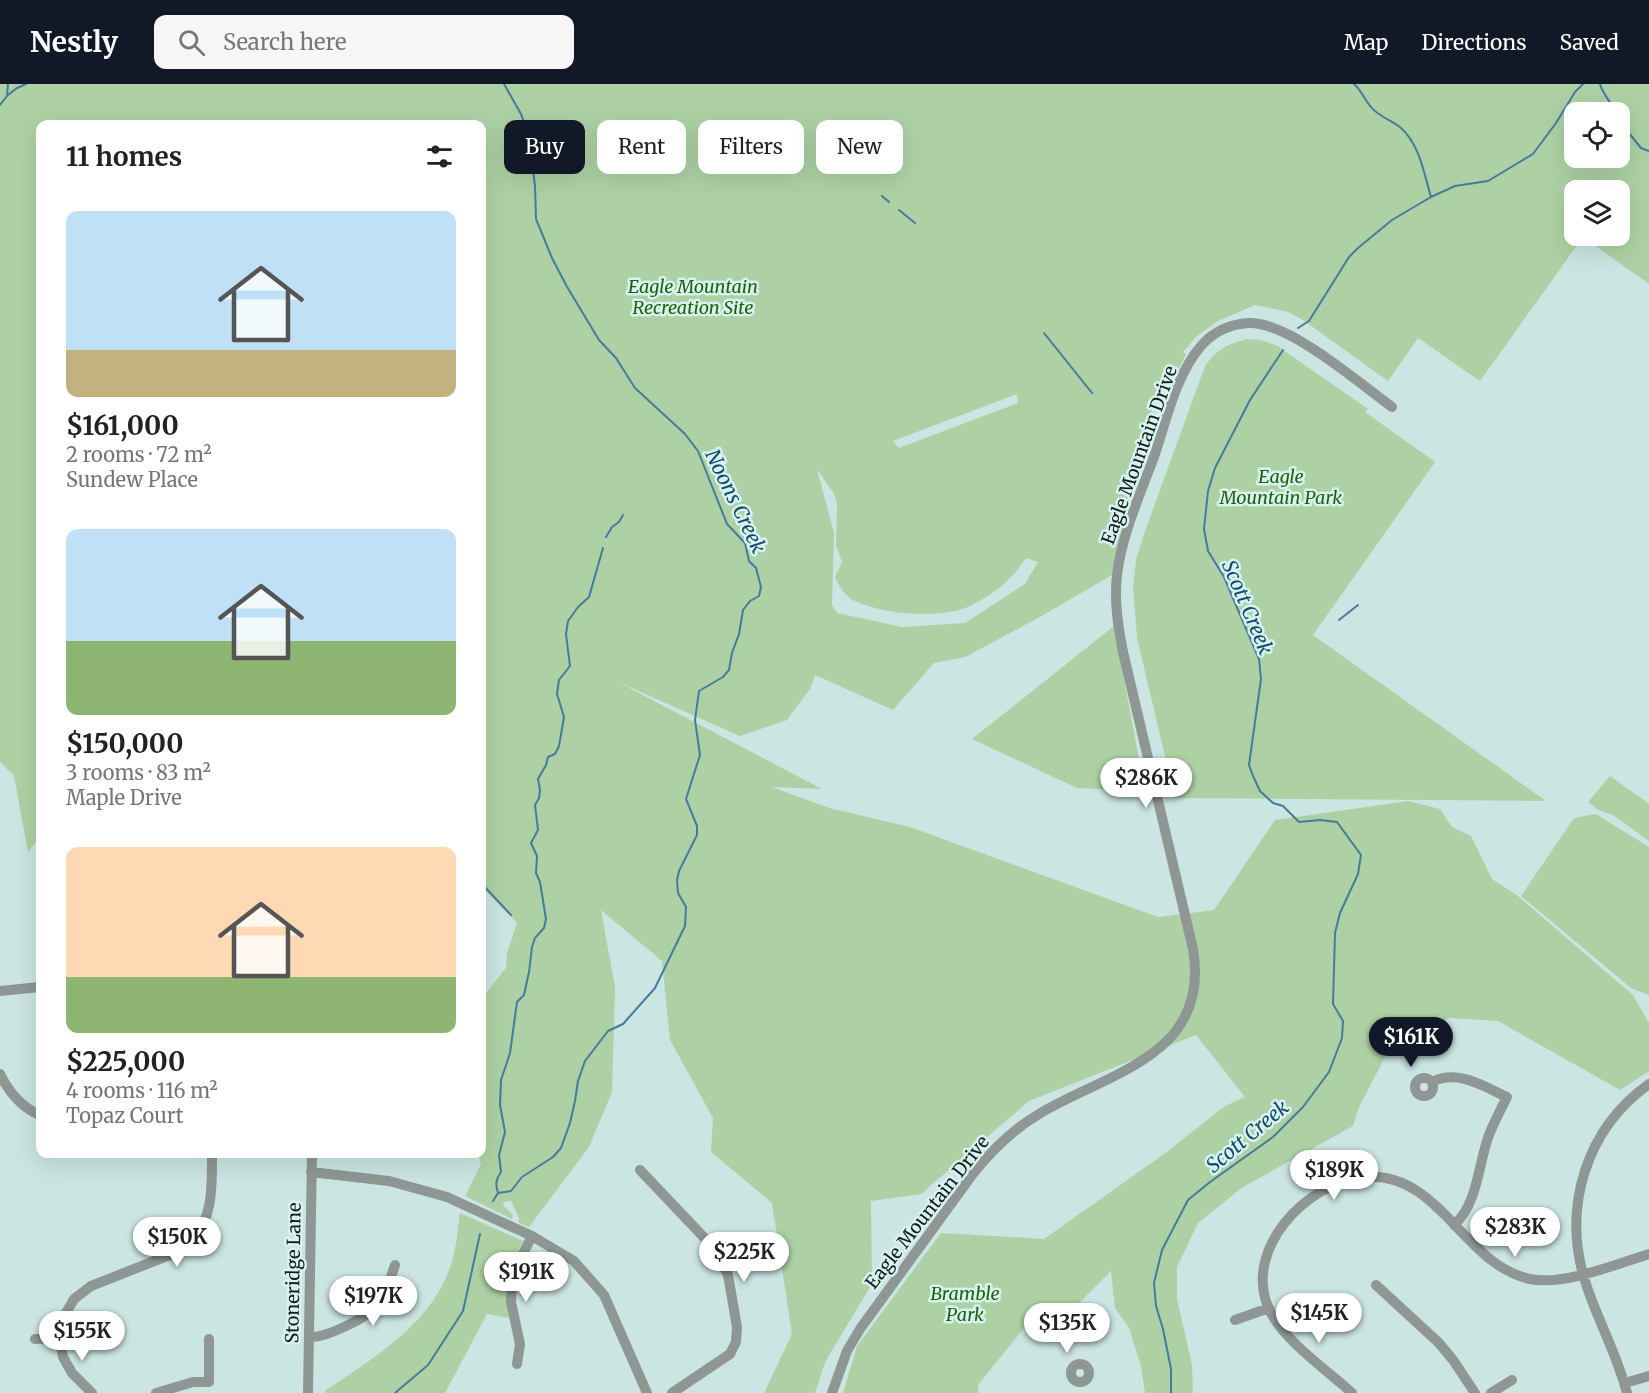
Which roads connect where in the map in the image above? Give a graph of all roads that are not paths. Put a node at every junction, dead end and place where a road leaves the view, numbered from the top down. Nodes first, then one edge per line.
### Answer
1 (1392, 407) dead end
2 (36, 987) edge
3 (0, 991) edge
4 (0, 1074) edge
5 (1432, 1082) dead end
6 (1649, 1084) edge
7 (36, 1112) edge
8 (212, 1158) edge
9 (312, 1158) edge
10 (640, 1170) dead end
11 (311, 1172) junction
12 (1454, 1225) junction
13 (532, 1236) junction
14 (1649, 1254) edge
15 (394, 1265) dead end
16 (1584, 1274) junction
17 (1376, 1285) dead end
18 (1269, 1308) junction
19 (1235, 1320) dead end
20 (309, 1337) junction
21 (59, 1338) junction
22 (35, 1339) dead end
23 (209, 1339) dead end
24 (517, 1364) dead end
25 (1649, 1376) edge
26 (1512, 1380) dead end
27 (1626, 1388) edge
28 (92, 1393) edge
29 (156, 1393) edge
30 (308, 1393) edge
31 (647, 1393) edge
32 (672, 1393) edge
33 (832, 1393) edge
34 (1352, 1393) edge
35 (1475, 1393) edge
36 (1491, 1393) edge

1 - 33 street, Eagle Mountain Drive
2 - 3 street
4 - 7 street
5 - 12 street
6 - 16 street
8 - 21 street
9 - 11 street, Stoneridge Lane
10 - 32 street
11 - 13 street
11 - 20 street, Stoneridge Lane
12 - 16 street
12 - 18 street
13 - 24 street
13 - 31 street
14 - 16 street
15 - 20 street
16 - 27 street
17 - 35 street
18 - 19 street
18 - 34 street
20 - 30 street, Stoneridge Lane
21 - 22 street
21 - 28 street
23 - 29 street
25 - 27 street
26 - 36 street

